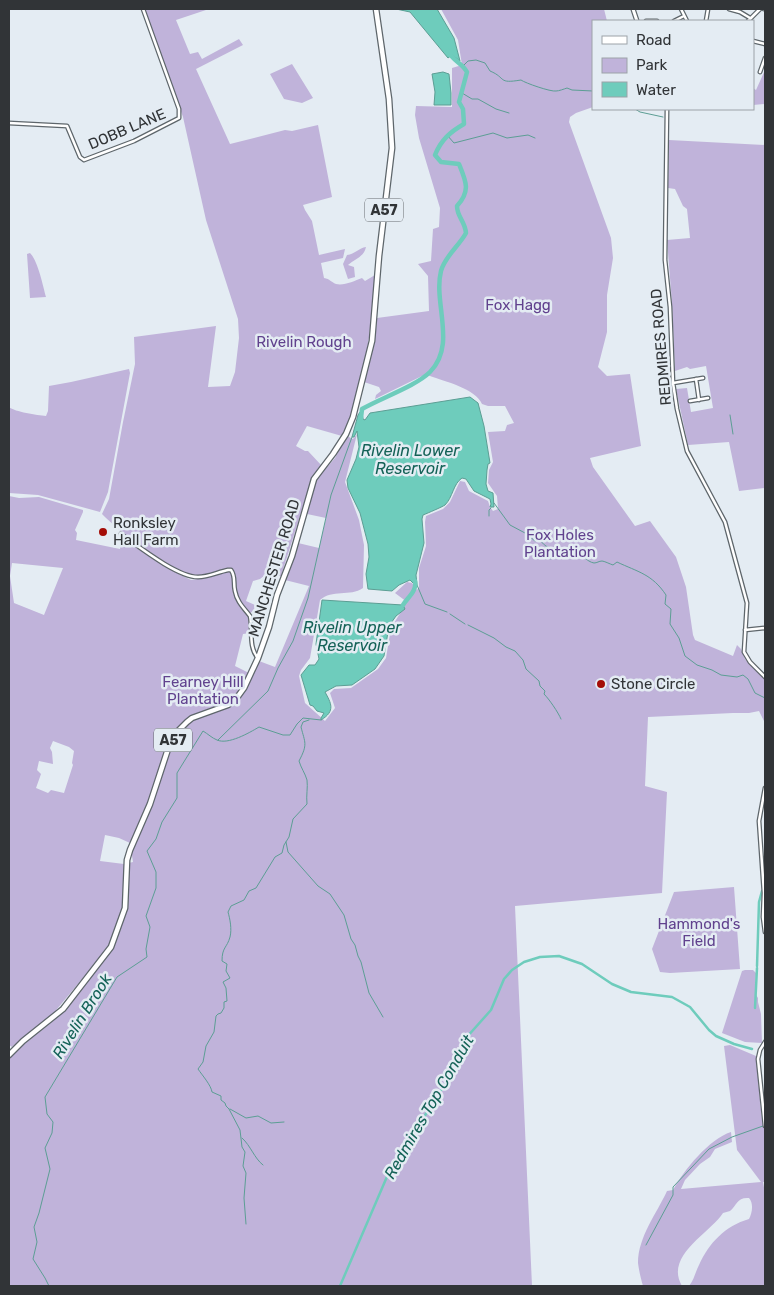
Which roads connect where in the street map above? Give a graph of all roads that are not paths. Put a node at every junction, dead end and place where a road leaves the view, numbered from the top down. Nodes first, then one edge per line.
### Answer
1 (143, 9) edge
2 (376, 9) edge
3 (681, 9) edge
4 (729, 9) edge
5 (760, 9) edge
6 (684, 16) junction
7 (676, 20) edge
8 (686, 20) edge
9 (749, 20) edge
10 (765, 58) edge
11 (760, 72) dead end
12 (667, 110) edge
13 (9, 123) edge
14 (703, 378) dead end
15 (696, 379) junction
16 (674, 383) junction
17 (708, 398) dead end
18 (699, 400) junction
19 (690, 401) dead end
20 (121, 534) dead end
21 (765, 628) edge
22 (745, 630) junction
23 (258, 658) junction
24 (765, 677) edge
25 (765, 788) edge
26 (765, 932) edge
27 (765, 1042) edge
28 (9, 1055) edge
29 (765, 1126) edge

1 - 13 street, DOBB LANE
2 - 23 main road, MANCHESTER ROAD / A57
3 - 6 street
4 - 9 street
5 - 9 street
6 - 7 street
6 - 8 street
10 - 11 street
12 - 16 street, REDMIRES ROAD
14 - 15 street
15 - 16 street
15 - 18 street
16 - 22 street, REDMIRES ROAD
17 - 18 street
18 - 19 street
20 - 23 street
21 - 22 street
22 - 24 street, REDMIRES ROAD
23 - 28 main road, MANCHESTER ROAD / A57
25 - 26 street
27 - 29 street

